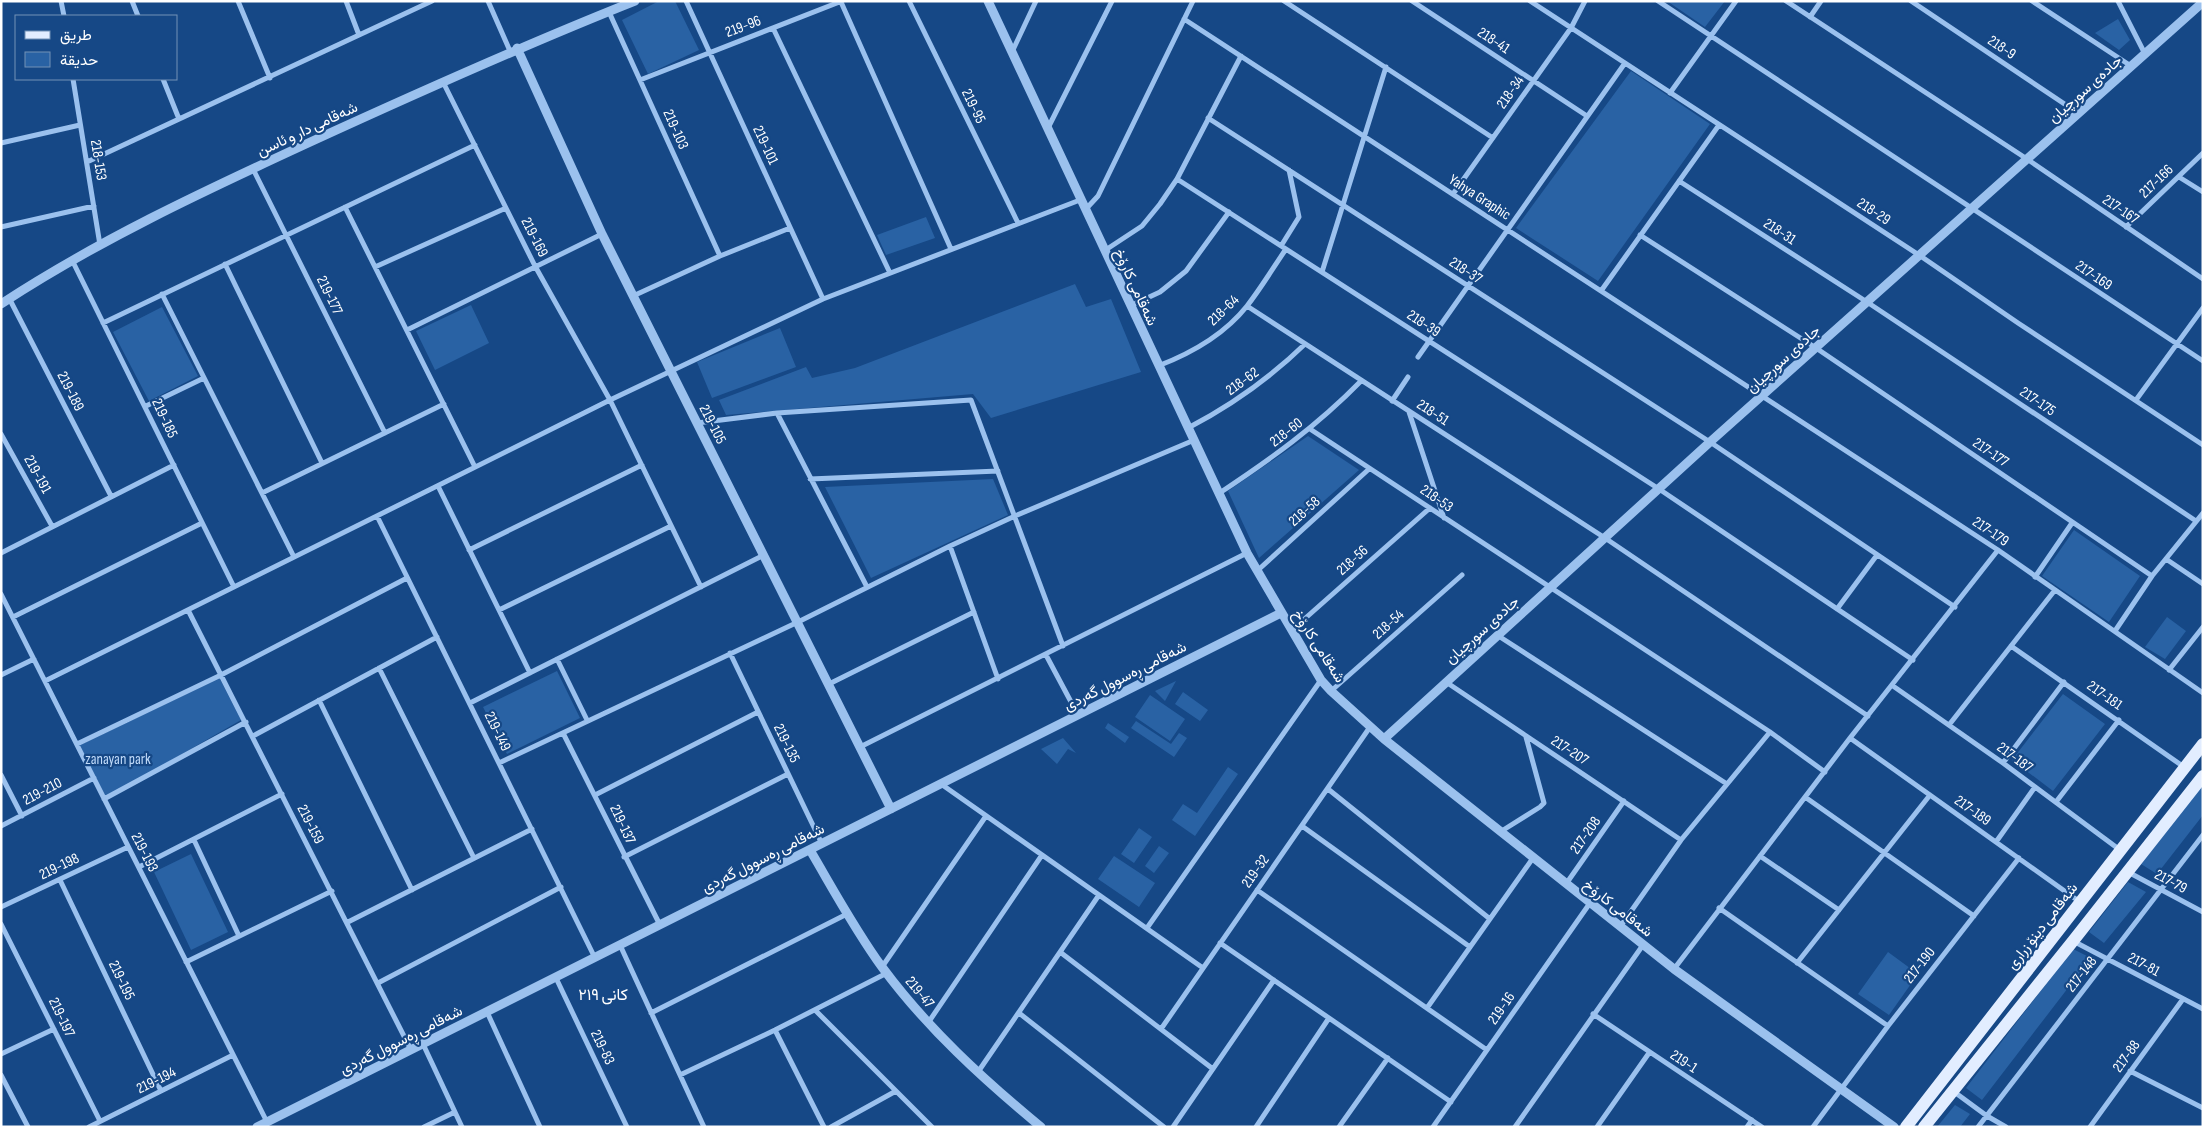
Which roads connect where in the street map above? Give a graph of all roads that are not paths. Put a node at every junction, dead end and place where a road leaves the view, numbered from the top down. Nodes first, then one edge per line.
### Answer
1 (61, 1) edge
2 (132, 1) edge
3 (238, 1) edge
4 (346, 1) edge
5 (432, 1) edge
6 (488, 1) edge
7 (635, 1) edge
8 (686, 1) edge
9 (841, 1) edge
10 (908, 1) edge
11 (988, 1) edge
12 (1036, 1) edge
13 (1112, 1) edge
14 (1193, 1) edge
15 (1284, 1) edge
16 (1412, 1) edge
17 (1530, 1) edge
18 (1585, 1) edge
19 (1658, 1) edge
20 (1736, 1) edge
21 (1786, 1) edge
22 (1821, 1) edge
23 (1911, 1) edge
24 (2032, 1) edge
25 (2118, 1) edge
26 (2203, 2) edge
27 (609, 12) junction
28 (64, 15) edge
29 (138, 15) edge
30 (1810, 17) junction
31 (1184, 19) junction
32 (773, 28) junction
33 (1570, 28) junction
34 (359, 35) junction
35 (1711, 36) junction
36 (514, 50) junction
37 (710, 52) junction
38 (1012, 53) junction
39 (2145, 54) junction
40 (1241, 56) junction
41 (1626, 63) junction
42 (2131, 66) junction
43 (1386, 68) junction
44 (270, 78) junction
45 (73, 80) edge
46 (163, 80) edge
47 (640, 80) junction
48 (443, 81) junction
49 (1533, 81) junction
50 (1670, 93) junction
51 (2078, 113) junction
52 (1587, 116) junction
53 (1208, 118) junction
54 (179, 120) junction
55 (80, 125) junction
56 (1719, 125) junction
57 (1047, 129) junction
58 (1365, 136) junction
59 (1493, 138) junction
60 (1, 143) edge
61 (474, 144) junction
62 (2203, 153) edge
63 (2027, 159) junction
64 (88, 162) junction
65 (253, 169) junction
66 (1288, 170) junction
67 (2179, 177) junction
68 (1176, 178) junction
69 (1679, 181) junction
70 (2203, 192) edge
71 (1453, 194) junction
72 (1080, 200) junction
73 (1343, 205) junction
74 (94, 206) junction
75 (345, 207) junction
76 (506, 208) junction
77 (1085, 210) junction
78 (1971, 210) junction
79 (1229, 212) junction
80 (1018, 223) junction
81 (1, 227) edge
82 (2126, 227) junction
83 (790, 228) junction
84 (1507, 230) junction
85 (602, 234) junction
86 (286, 235) junction
87 (1640, 235) junction
88 (100, 245) junction
89 (1283, 247) junction
90 (951, 249) junction
91 (1104, 251) junction
92 (1919, 255) junction
93 (720, 256) junction
94 (72, 260) junction
95 (225, 264) junction
96 (535, 266) junction
97 (375, 267) junction
98 (1322, 272) junction
99 (890, 273) junction
100 (2203, 279) edge
101 (1468, 286) junction
102 (1601, 290) junction
103 (162, 294) junction
104 (633, 296) junction
105 (823, 299) junction
106 (5, 301) edge
107 (1867, 302) junction
108 (1130, 306) junction
109 (1247, 306) junction
110 (2203, 308) edge
111 (103, 323) junction
112 (407, 330) junction
113 (1428, 341) junction
114 (1305, 344) junction
115 (2177, 345) junction
116 (1816, 348) junction
117 (1418, 357) dead end
118 (2203, 361) edge
119 (1158, 366) junction
120 (672, 371) junction
121 (1408, 377) dead end
122 (204, 378) junction
123 (1361, 380) junction
124 (1762, 396) junction
125 (610, 400) junction
126 (2136, 400) junction
127 (1392, 401) junction
128 (444, 404) junction
129 (146, 406) junction
130 (1408, 411) junction
131 (777, 413) junction
132 (697, 423) junction
133 (1187, 429) junction
134 (1310, 429) junction
135 (384, 433) junction
136 (1, 434) edge
137 (1192, 441) junction
138 (1710, 442) junction
139 (2203, 445) edge
140 (322, 463) junction
141 (174, 466) junction
142 (642, 466) junction
143 (475, 467) junction
144 (1369, 469) junction
145 (998, 472) junction
146 (810, 479) junction
147 (438, 486) junction
148 (1659, 489) junction
149 (262, 493) junction
150 (1218, 494) junction
151 (111, 496) junction
152 (1430, 508) junction
153 (2203, 513) edge
154 (377, 516) junction
155 (1015, 516) junction
156 (1444, 518) junction
157 (2196, 521) junction
158 (202, 523) junction
159 (2072, 523) junction
160 (52, 526) junction
161 (671, 526) junction
162 (1605, 538) junction
163 (950, 546) junction
164 (469, 550) junction
165 (1998, 550) junction
166 (1, 553) edge
167 (1247, 553) junction
168 (1877, 555) junction
169 (764, 556) junction
170 (294, 557) junction
171 (2166, 559) junction
172 (1256, 572) junction
173 (1462, 575) dead end
174 (2152, 576) junction
175 (2035, 577) junction
176 (407, 578) junction
177 (2203, 584) edge
178 (234, 586) junction
179 (701, 587) junction
180 (867, 587) junction
181 (1550, 588) junction
182 (2055, 590) junction
183 (1, 594) edge
184 (1955, 607) junction
185 (1837, 609) junction
186 (188, 610) junction
187 (499, 610) junction
188 (974, 612) junction
189 (1281, 613) junction
190 (13, 617) junction
191 (798, 622) junction
192 (2203, 627) edge
193 (1292, 631) junction
194 (2115, 631) junction
195 (1497, 635) junction
196 (437, 637) junction
197 (1063, 646) junction
198 (2011, 646) junction
199 (730, 654) junction
200 (1046, 655) junction
201 (34, 659) junction
202 (557, 659) junction
203 (1913, 660) junction
204 (379, 668) junction
205 (2170, 670) junction
206 (530, 672) junction
207 (1, 675) edge
208 (220, 675) junction
209 (998, 679) junction
210 (1321, 680) junction
211 (45, 681) junction
212 (1446, 682) junction
213 (2064, 682) junction
214 (828, 684) junction
215 (1892, 686) junction
216 (1331, 692) junction
217 (2203, 694) edge
218 (319, 700) junction
219 (470, 703) junction
220 (758, 712) junction
221 (1078, 715) junction
222 (1868, 716) junction
223 (587, 720) junction
224 (2119, 720) junction
225 (246, 722) junction
226 (1949, 725) junction
227 (1370, 728) junction
228 (1770, 732) junction
229 (563, 733) junction
230 (253, 736) junction
231 (1526, 736) junction
232 (1850, 738) junction
233 (1384, 739) junction
234 (77, 744) junction
235 (2203, 744) edge
236 (860, 747) junction
237 (499, 763) junction
238 (2002, 763) junction
239 (2184, 768) junction
240 (1824, 772) junction
241 (788, 774) junction
242 (1, 775) edge
243 (2203, 776) edge
244 (94, 778) junction
245 (941, 784) junction
246 (1727, 784) junction
247 (2035, 787) junction
248 (1328, 789) junction
249 (282, 794) junction
250 (595, 794) junction
251 (1930, 795) junction
252 (1805, 797) junction
253 (104, 799) junction
254 (1624, 801) junction
255 (2056, 802) junction
256 (891, 809) junction
257 (22, 816) junction
258 (986, 816) junction
259 (1, 826) edge
260 (1302, 826) junction
261 (532, 829) junction
262 (1499, 832) junction
263 (2203, 835) edge
264 (194, 840) junction
265 (1681, 840) junction
266 (1996, 842) junction
267 (822, 844) junction
268 (128, 847) junction
269 (810, 850) junction
270 (2120, 850) junction
271 (1884, 853) junction
272 (1042, 855) junction
273 (1760, 856) junction
274 (624, 857) junction
275 (474, 858) junction
276 (1533, 858) junction
277 (2019, 858) junction
278 (138, 867) junction
279 (2128, 872) junction
280 (60, 880) junction
281 (1566, 884) junction
282 (561, 887) junction
283 (412, 890) junction
284 (1257, 890) junction
285 (2162, 890) junction
286 (332, 892) junction
287 (1099, 895) junction
288 (2081, 902) junction
289 (1590, 903) junction
290 (1, 908) edge
291 (1720, 908) junction
292 (1839, 910) junction
293 (2203, 912) edge
294 (847, 914) junction
295 (1974, 916) junction
296 (1490, 919) junction
297 (348, 922) junction
298 (1, 924) edge
299 (660, 925) junction
300 (1620, 927) junction
301 (1146, 928) junction
302 (239, 936) junction
303 (2073, 941) junction
304 (1220, 943) junction
305 (620, 945) junction
306 (1643, 945) junction
307 (1470, 947) junction
308 (1060, 952) junction
309 (595, 958) junction
310 (2108, 960) junction
311 (186, 962) junction
312 (1797, 963) junction
313 (1204, 968) junction
314 (1674, 969) junction
315 (884, 970) junction
316 (556, 978) junction
317 (1274, 980) junction
318 (378, 983) junction
319 (2183, 999) junction
320 (1427, 1008) junction
321 (2203, 1009) edge
322 (815, 1010) junction
323 (487, 1012) junction
324 (651, 1013) junction
325 (1019, 1013) junction
326 (1593, 1014) junction
327 (1329, 1018) junction
328 (928, 1023) junction
329 (1888, 1026) junction
330 (54, 1029) junction
331 (1160, 1029) junction
332 (776, 1030) junction
333 (422, 1044) junction
334 (411, 1050) junction
335 (1487, 1050) junction
336 (1649, 1053) junction
337 (1, 1054) edge
338 (234, 1055) junction
339 (1388, 1058) junction
340 (1213, 1069) junction
341 (2130, 1071) junction
342 (978, 1072) junction
343 (1, 1075) edge
344 (680, 1075) junction
345 (1840, 1088) junction
346 (161, 1091) junction
347 (896, 1091) junction
348 (1953, 1091) junction
349 (1451, 1102) junction
350 (2203, 1108) edge
351 (455, 1112) junction
352 (1987, 1116) junction
353 (1752, 1120) junction
354 (100, 1121) junction
355 (267, 1122) junction
356 (28, 1127) edge
357 (89, 1127) edge
358 (257, 1127) edge
359 (424, 1127) edge
360 (462, 1127) edge
361 (540, 1127) edge
362 (627, 1127) edge
363 (704, 1127) edge
364 (824, 1127) edge
365 (831, 1127) edge
366 (932, 1127) edge
367 (1040, 1127) edge
368 (1164, 1127) edge
369 (1173, 1127) edge
370 (1256, 1127) edge
371 (1340, 1127) edge
372 (1433, 1127) edge
373 (1514, 1127) edge
374 (1597, 1127) edge
375 (1747, 1127) edge
376 (1762, 1127) edge
377 (1813, 1127) edge
378 (1894, 1127) edge
379 (1906, 1127) edge
380 (1924, 1127) edge
381 (1978, 1127) edge
382 (2006, 1127) edge
383 (2090, 1127) edge

1 - 28 street
2 - 29 street
3 - 44 street
4 - 34 street
5 - 34 street
6 - 36 street
7 - 27 street, شەقامی دار و ئاسن
8 - 37 street, 219-101
9 - 32 street, 219-96
9 - 90 street
10 - 80 street, 219-95
11 - 38 street, شەقامی کارۆخ
12 - 38 street
13 - 57 street
14 - 31 street
15 - 43 street
16 - 49 street, 218-41
17 - 33 street, 218-29
18 - 33 street, 218-34
19 - 35 street, 217-169
20 - 35 street
21 - 30 street, 217-167
22 - 30 street
23 - 51 street, 218-9
24 - 42 street
25 - 39 street
26 - 39 street, جادەی سورچیان
27 - 36 street, شەقامی دار و ئاسن
27 - 47 street, 219-103
30 - 63 street, 217-167
31 - 40 street, Yahya Graphic
31 - 77 street
32 - 37 street, 219-96
32 - 99 street
33 - 41 street, 218-29
33 - 49 street, 218-34
34 - 44 street
35 - 50 street
35 - 78 street, 217-169
36 - 48 street, شەقامی دار و ئاسن
36 - 85 street, 219-105
37 - 47 street, 219-96
37 - 83 street, 219-101
38 - 57 street, شەقامی کارۆخ
39 - 42 street, جادەی سورچیان
40 - 53 street
40 - 58 street, Yahya Graphic
41 - 50 street, 218-29
41 - 52 street
42 - 51 street, جادەی سورچیان
43 - 58 street
43 - 59 street
44 - 54 street
45 - 55 street, 218-153
46 - 54 street
47 - 93 street, 219-103
48 - 61 street, 219-169
48 - 65 street, شەقامی دار و ئاسن
49 - 52 street, 218-41
49 - 59 street, 218-34
50 - 56 street, 218-29
51 - 63 street, جادەی سورچیان
52 - 84 street
53 - 66 street, 218-37
53 - 68 street
54 - 64 street
55 - 60 street
55 - 64 street, 218-153
56 - 69 street
56 - 92 street, 218-29
57 - 72 street, شەقامی کارۆخ
58 - 71 street, Yahya Graphic
58 - 73 street
59 - 71 street, 218-34
61 - 75 street
61 - 76 street, 219-169
62 - 67 street, 217-166
63 - 78 street, جادەی سورچیان
63 - 82 street, 217-167
64 - 74 street, 218-153
65 - 86 street, 219-177
65 - 88 street, شەقامی دار و ئاسن
66 - 73 street, 218-37
66 - 89 street, 218-64
67 - 70 street
67 - 82 street, 217-166
68 - 79 street, 218-39
68 - 91 street
69 - 87 street
69 - 107 street, 218-31
71 - 84 street, Yahya Graphic
72 - 77 street, شەقامی کارۆخ
72 - 80 street
73 - 98 street
73 - 101 street, 218-37
74 - 81 street
74 - 88 street, 218-153
75 - 86 street
75 - 97 street
76 - 96 street, 219-169
76 - 97 street
77 - 91 street, شەقامی کارۆخ
78 - 92 street, جادەی سورچیان
78 - 115 street, 217-169
79 - 89 street, 218-39
79 - 108 street
80 - 90 street
82 - 100 street, 217-167
83 - 93 street
83 - 105 street, 219-101
84 - 101 street
84 - 102 street, Yahya Graphic
85 - 96 street
85 - 104 street, 219-105
86 - 95 street
86 - 135 street, 219-177
87 - 102 street
87 - 116 street, 217-177
88 - 94 street, شەقامی دار و ئاسن
89 - 98 street, 218-39
89 - 109 street, 218-64
90 - 99 street
91 - 108 street, شەقامی کارۆخ
92 - 107 street, جادەی سورچیان
92 - 126 street, 218-29
93 - 104 street
94 - 106 street, شەقامی دار و ئاسن
94 - 111 street, 219-185
95 - 103 street
95 - 140 street
96 - 112 street
96 - 125 street, 219-169
97 - 112 street
98 - 113 street, 218-39
99 - 105 street
101 - 113 street
101 - 138 street, 218-37
102 - 124 street, Yahya Graphic
103 - 111 street
103 - 122 street
104 - 120 street, 219-105
105 - 120 street
106 - 151 street, 219-189
107 - 116 street, جادەی سورچیان
107 - 157 street, 217-175
108 - 119 street, شەقامی کارۆخ
109 - 114 street, 218-51
109 - 119 street, 218-64
110 - 115 street
111 - 129 street, 219-185
112 - 128 street
113 - 117 street
113 - 148 street, 218-39
114 - 123 street, 218-51
114 - 133 street, 218-62
115 - 118 street, 217-169
115 - 126 street
116 - 124 street, جادەی سورچیان
116 - 159 street, 217-177
119 - 133 street, شەقامی کارۆخ
120 - 125 street
120 - 132 street, 219-105
121 - 127 street
122 - 129 street
122 - 149 street
123 - 127 street, 218-51
123 - 134 street, 218-60
124 - 138 street, جادەی سورچیان
124 - 165 street, 217-179
125 - 142 street, 219-169
125 - 143 street
126 - 139 street, 218-29
127 - 130 street, 218-51
128 - 135 street
128 - 143 street
129 - 141 street, 219-185
130 - 156 street
130 - 162 street, 218-51
131 - 132 street
131 - 145 street
131 - 146 street
132 - 169 street, 219-105
133 - 137 street, شەقامی کارۆخ
134 - 144 street, 218-53
134 - 150 street, 218-60
135 - 140 street
136 - 160 street, 219-191
137 - 150 street, شەقامی کارۆخ
137 - 155 street
138 - 148 street, جادەی سورچیان
138 - 168 street, 218-37
140 - 149 street
141 - 151 street
141 - 158 street, 219-185
142 - 161 street, 219-169
142 - 164 street
143 - 147 street
144 - 152 street, 218-53
144 - 172 street, 218-58
145 - 146 street
145 - 155 street
146 - 180 street
147 - 154 street
147 - 164 street
148 - 162 street, جادەی سورچیان
148 - 185 street, 218-39
149 - 170 street
150 - 167 street, شەقامی کارۆخ
151 - 160 street
152 - 156 street, 218-53
152 - 193 street, 218-56
153 - 157 street
154 - 170 street
154 - 176 street, 219-149
155 - 163 street
155 - 197 street
156 - 181 street, 218-53
157 - 171 street
158 - 178 street, 219-185
158 - 190 street
159 - 174 street, 217-177
159 - 175 street
160 - 166 street
161 - 179 street, 219-169
161 - 187 street
162 - 181 street, جادەی سورچیان
162 - 222 street, 218-51
163 - 180 street
163 - 188 street
164 - 187 street
165 - 175 street, 217-179
165 - 184 street
167 - 172 street, شەقامی کارۆخ
167 - 197 street
168 - 184 street, 218-37
168 - 185 street
169 - 179 street
169 - 191 street, 219-105
170 - 178 street
171 - 174 street
171 - 177 street
172 - 189 street, شەقامی کارۆخ
173 - 216 street, 218-54
174 - 194 street
175 - 182 street, 217-179
176 - 196 street, 219-149
176 - 208 street
178 - 186 street
179 - 202 street
180 - 191 street
181 - 195 street, جادەی سورچیان
181 - 228 street, 218-53
182 - 194 street, 217-179
182 - 198 street
183 - 190 street, 219-193
184 - 203 street
185 - 203 street, 218-39
186 - 208 street, 219-159
186 - 211 street
187 - 206 street
188 - 209 street
188 - 214 street
189 - 193 street, شەقامی کارۆخ
189 - 221 street, شەقامی ڕەسوول گەردی
190 - 201 street, 219-193
191 - 199 street
191 - 214 street, 219-105
192 - 205 street
193 - 210 street, شەقامی کارۆخ
194 - 205 street, 217-179
195 - 212 street, جادەی سورچیان
195 - 246 street
196 - 204 street
196 - 219 street, 219-149
197 - 200 street
198 - 213 street, 217-181
198 - 226 street
199 - 220 street, 219-135
199 - 223 street
200 - 209 street
200 - 221 street
201 - 207 street
201 - 211 street, 219-193
202 - 206 street
202 - 223 street
203 - 215 street
204 - 218 street
204 - 275 street
205 - 217 street, 217-179
206 - 219 street
208 - 225 street, 219-159
208 - 234 street
209 - 236 street
210 - 216 street, شەقامی کارۆخ
210 - 301 street
211 - 234 street, 219-193
212 - 231 street, 217-207
212 - 233 street, جادەی سورچیان
213 - 224 street, 217-181
213 - 238 street
214 - 236 street, 219-105
215 - 222 street
215 - 226 street, 217-187
216 - 227 street, شەقامی کارۆخ
218 - 230 street
218 - 283 street
219 - 237 street, 219-149
220 - 241 street, 219-135
220 - 250 street
221 - 245 street, شەقامی ڕەسوول گەردی
222 - 232 street
223 - 229 street
224 - 239 street, 217-181
224 - 255 street
225 - 230 street, 219-159
225 - 253 street
226 - 238 street, 217-187
227 - 233 street, شەقامی کارۆخ
227 - 248 street, 219-32
228 - 240 street, 218-53
228 - 246 street
229 - 237 street
229 - 250 street, 219-137
230 - 249 street, 219-159
231 - 254 street, 217-207
231 - 262 street
232 - 240 street
232 - 251 street, 217-189
233 - 262 street, شەقامی کارۆخ
234 - 244 street, 219-193
235 - 239 main road, شەقامی دینۆ زراری
236 - 256 street, 219-105
237 - 261 street, 219-149
238 - 247 street, 217-187
239 - 270 main road, شەقامی دینۆ زراری
240 - 252 street
241 - 267 street, 219-135
241 - 274 street
242 - 257 street
243 - 279 main road
244 - 253 street, 219-193
244 - 257 street, 219-210
245 - 256 street, شەقامی ڕەسوول گەردی
245 - 258 street
246 - 265 street
247 - 255 street, 217-187
247 - 266 street
248 - 260 street, 219-32
248 - 296 street
249 - 264 street
249 - 286 street, 219-159
250 - 274 street, 219-137
251 - 266 street, 217-189
251 - 271 street
252 - 271 street
252 - 273 street
253 - 268 street, 219-193
254 - 265 street, 217-207
254 - 281 street, 217-208
255 - 270 street, 217-187
256 - 267 street, شەقامی ڕەسوول گەردی
257 - 259 street, 219-210
258 - 272 street
258 - 315 street
260 - 284 street, 219-32
260 - 307 street
261 - 275 street
261 - 282 street, 219-149
262 - 276 street, شەقامی کارۆخ
263 - 285 street, 217-148
264 - 278 street
264 - 302 street
265 - 300 street
266 - 277 street, 217-189
267 - 269 street, شەقامی ڕەسوول گەردی
268 - 278 street, 219-193
268 - 280 street, 219-198
269 - 294 street, 219-47
269 - 299 street, شەقامی ڕەسوول گەردی
270 - 288 main road, شەقامی دینۆ زراری
271 - 292 street
271 - 295 street
272 - 287 street
272 - 328 street
273 - 291 street
273 - 292 street
274 - 299 street, 219-137
275 - 283 street
276 - 281 street, شەقامی کارۆخ
276 - 296 street
277 - 288 street, 217-189
277 - 295 street, 217-190
278 - 311 street, 219-193
279 - 285 street, 217-79
279 - 303 main road
280 - 290 street, 219-198
280 - 346 street, 219-195
281 - 289 street, شەقامی کارۆخ
282 - 309 street, 219-149
282 - 318 street
283 - 297 street
284 - 304 street, 219-32
284 - 320 street
285 - 293 street, 217-79
285 - 310 street, 217-148
286 - 297 street, 219-159
286 - 302 street
287 - 301 street
287 - 308 street
288 - 379 main road, شەقامی دینۆ زراری
289 - 300 street, شەقامی کارۆخ
289 - 335 street, 219-16
291 - 312 street
291 - 314 street
292 - 312 street
294 - 315 street, 219-47
294 - 324 street
295 - 329 street, 217-190
296 - 307 street
297 - 318 street, 219-159
298 - 330 street, 219-197
299 - 305 street, شەقامی ڕەسوول گەردی
300 - 306 street, شەقامی کارۆخ
301 - 313 street
302 - 311 street
303 - 310 street, 217-81
303 - 348 main road
304 - 313 street, 219-32
304 - 317 street
305 - 309 street, شەقامی ڕەسوول گەردی
305 - 324 street
306 - 314 street, شەقامی کارۆخ
306 - 326 street
307 - 320 street
308 - 325 street
308 - 331 street
309 - 316 street, شەقامی ڕەسوول گەردی
310 - 319 street, 217-81
310 - 352 street, 217-148
311 - 338 street, 219-193
312 - 329 street
313 - 331 street, 219-32
314 - 345 street, شەقامی کارۆخ
315 - 322 street
315 - 328 street, 219-47
316 - 323 street, شەقامی ڕەسوول گەردی
316 - 362 street, 219-83
317 - 327 street
317 - 340 street
318 - 334 street, 219-159
319 - 321 street, 217-81
319 - 341 street, 217-88
320 - 335 street
322 - 332 street
322 - 347 street
323 - 333 street, شەقامی ڕەسوول گەردی
323 - 361 street
324 - 344 street
325 - 342 street
325 - 368 street
326 - 336 street, 219-1
326 - 373 street
327 - 339 street
327 - 370 street
328 - 342 street, 219-47
329 - 345 street, 217-190
330 - 337 street
330 - 354 street, 219-197
331 - 340 street
332 - 344 street
332 - 364 street
333 - 334 street, شەقامی ڕەسوول گەردی
333 - 351 street
334 - 355 street, شەقامی ڕەسوول گەردی
335 - 349 street, 219-16
336 - 353 street, 219-1
336 - 374 street
338 - 346 street, 219-194
338 - 355 street, 219-193
339 - 349 street
339 - 371 street
340 - 369 street
341 - 350 street
341 - 383 street, 217-88
342 - 367 street, 219-47
343 - 356 street
344 - 363 street
345 - 377 street, 217-190
345 - 378 street, شەقامی کارۆخ
346 - 354 street, 219-194
347 - 365 street
347 - 366 street
348 - 352 street
348 - 380 main road
349 - 372 street, 219-16
351 - 359 street
351 - 360 street
352 - 381 street, 217-148
352 - 382 street
353 - 375 street
353 - 376 street, 219-1
354 - 357 street, 219-194
355 - 358 street, شەقامی ڕەسوول گەردی

